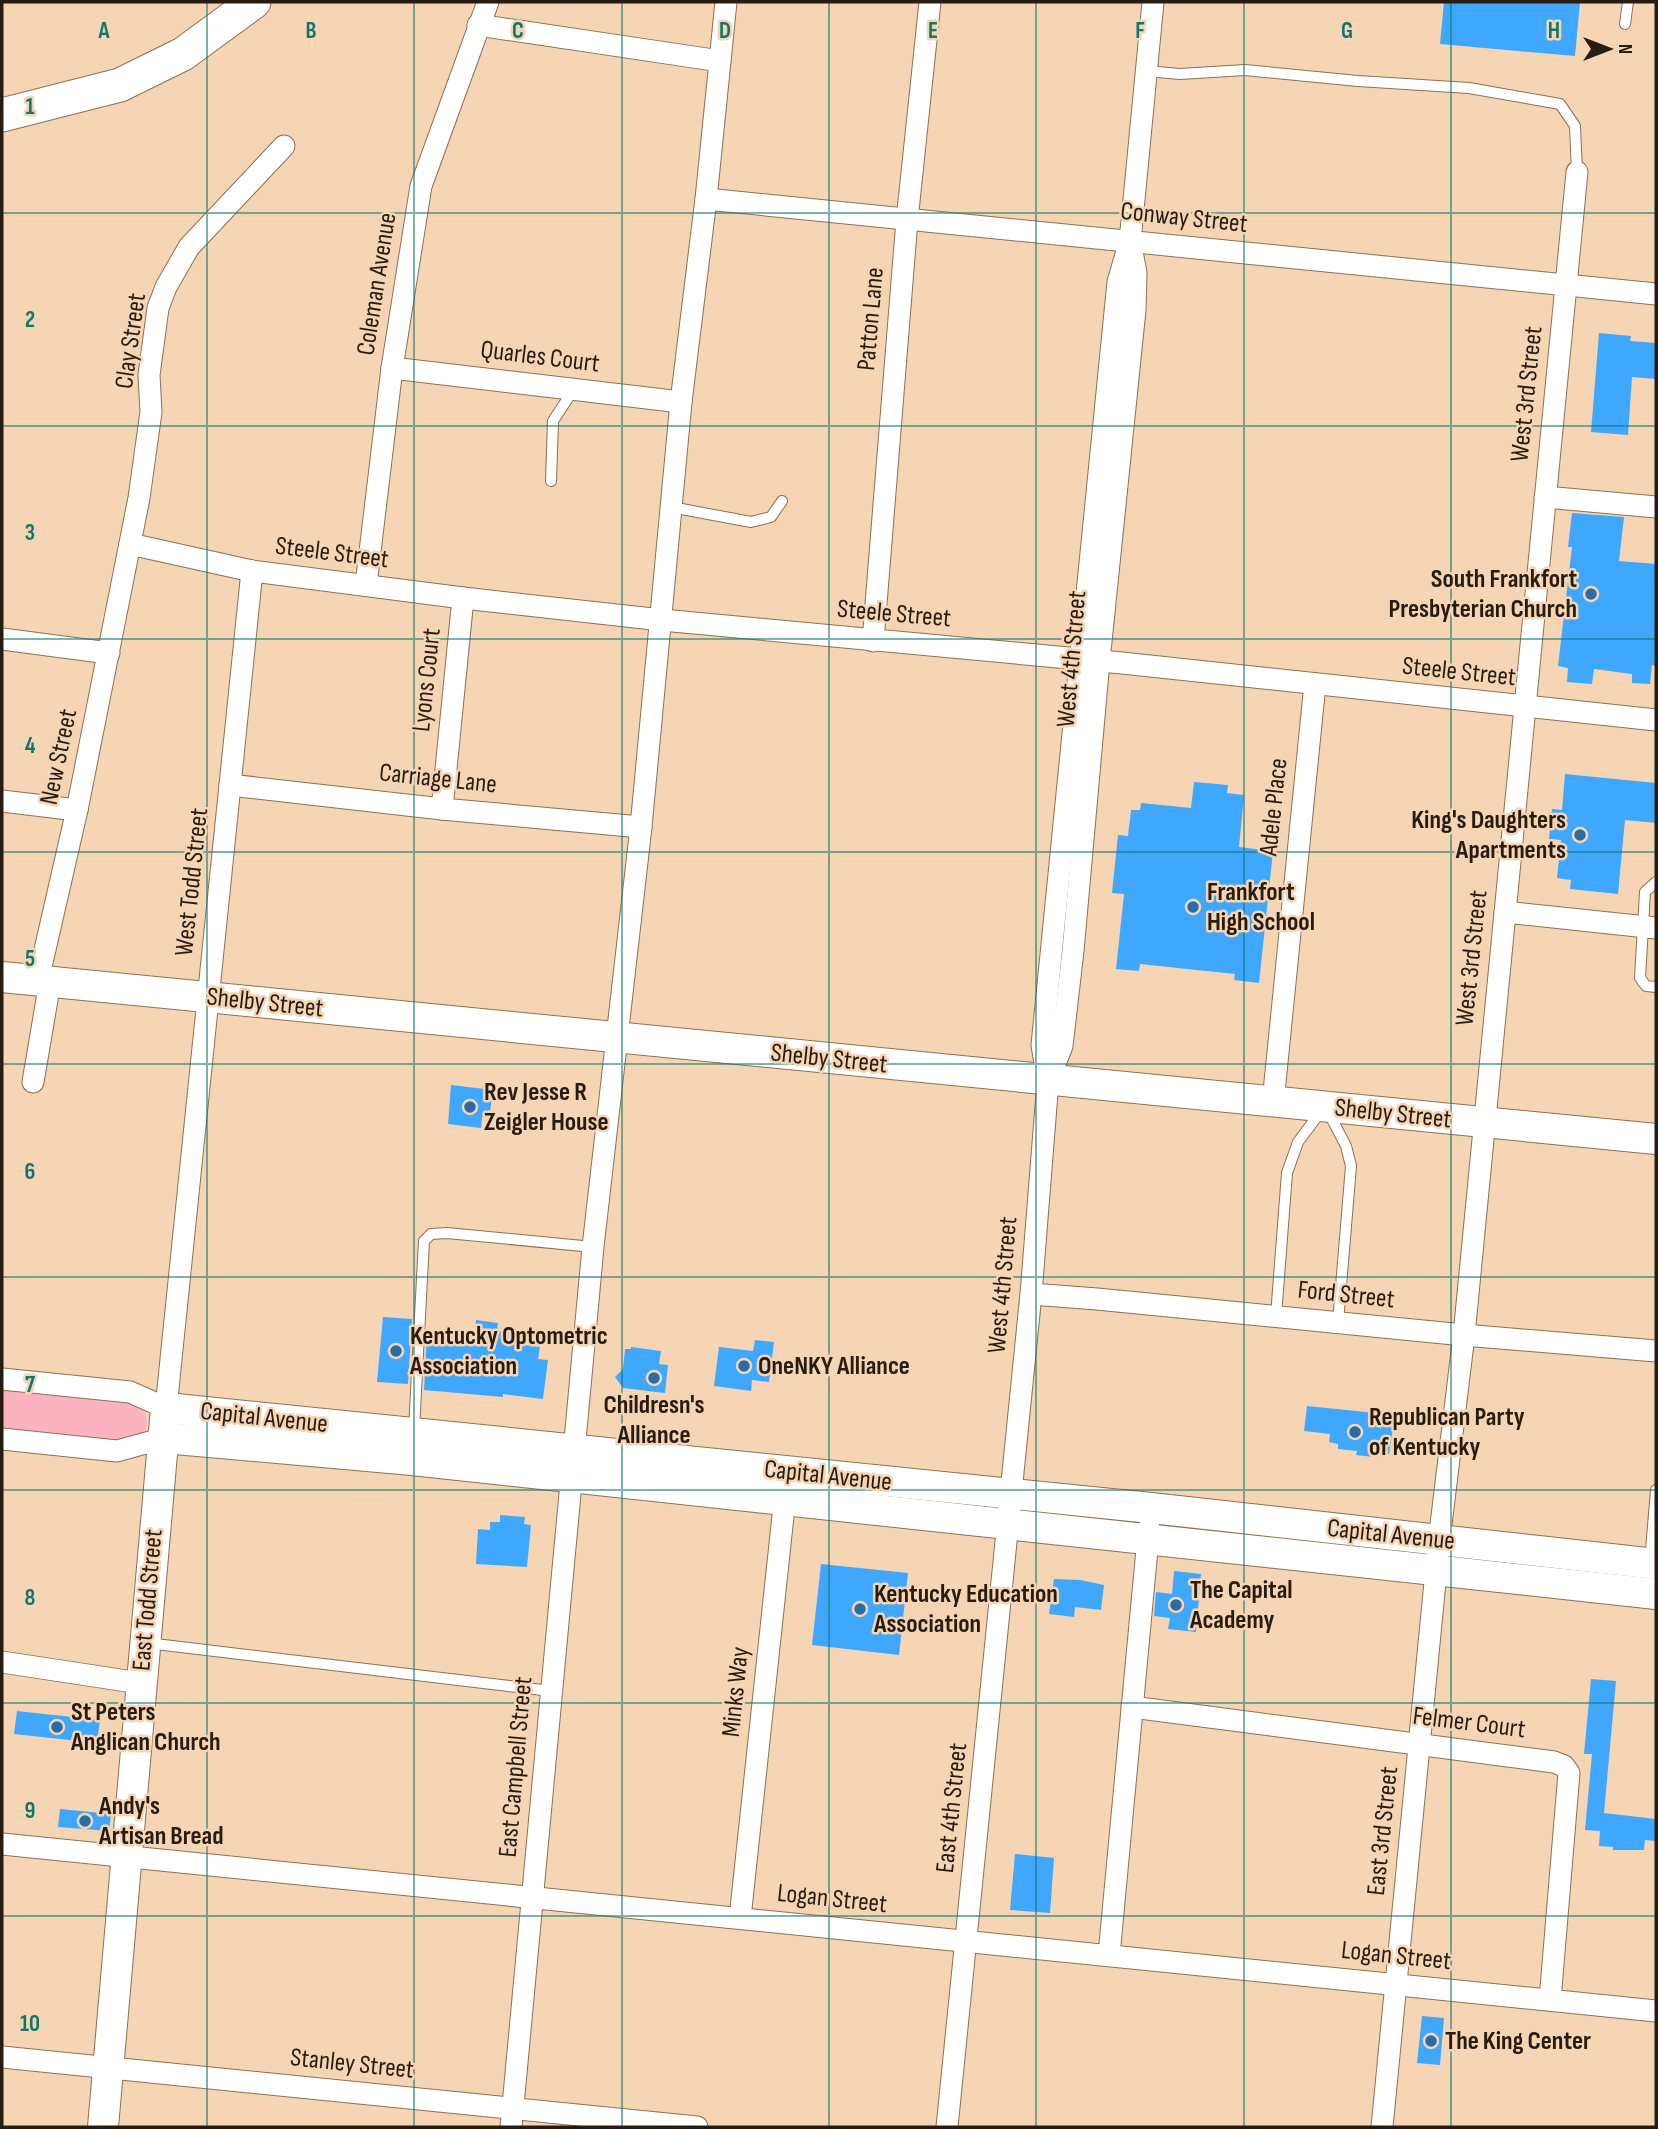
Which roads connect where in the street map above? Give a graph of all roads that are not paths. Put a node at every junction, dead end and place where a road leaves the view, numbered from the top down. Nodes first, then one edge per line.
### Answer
1 (254, 2) edge
2 (488, 2) edge
3 (726, 2) edge
4 (930, 2) edge
5 (1153, 2) edge
6 (1628, 2) edge
7 (1625, 24) dead end
8 (478, 25) junction
9 (720, 61) junction
10 (1146, 71) junction
11 (2, 116) edge
12 (284, 146) dead end
13 (1577, 172) joint
14 (706, 199) junction
15 (907, 220) junction
16 (1130, 241) junction
17 (1566, 286) junction
18 (1656, 295) edge
19 (391, 368) junction
20 (574, 389) junction
21 (681, 402) junction
22 (551, 481) dead end
23 (1545, 497) junction
24 (782, 501) dead end
25 (1656, 506) edge
26 (671, 507) junction
27 (130, 544) junction
28 (252, 571) junction
29 (366, 585) junction
30 (463, 598) junction
31 (662, 620) junction
32 (2, 639) edge
33 (873, 641) junction
34 (109, 653) junction
35 (1090, 661) junction
36 (1315, 684) junction
37 (1525, 707) junction
38 (1656, 720) edge
39 (230, 785) junction
40 (2, 801) edge
41 (442, 809) junction
42 (77, 810) junction
43 (641, 827) junction
44 (1656, 882) edge
45 (1505, 912) junction
46 (1649, 927) edge
47 (2, 977) edge
48 (44, 981) junction
49 (1656, 987) edge
50 (208, 997) junction
51 (617, 1037) junction
52 (1048, 1081) junction
53 (33, 1082) dead end
54 (1273, 1102) junction
55 (1325, 1106) junction
56 (1485, 1123) junction
57 (1656, 1139) edge
58 (593, 1247) junction
59 (1031, 1294) junction
60 (1276, 1316) junction
61 (1338, 1322) junction
62 (1464, 1335) junction
63 (1656, 1351) edge
64 (2, 1379) edge
65 (166, 1408) junction
66 (163, 1438) junction
67 (2, 1439) edge
68 (413, 1447) junction
69 (572, 1464) junction
70 (786, 1486) junction
71 (1656, 1490) edge
72 (1010, 1495) junction
73 (1151, 1508) junction
74 (1008, 1526) junction
75 (1148, 1539) junction
76 (1439, 1541) junction
77 (1436, 1571) junction
78 (1651, 1578) edge
79 (144, 1643) junction
80 (2, 1662) edge
81 (140, 1683) junction
82 (551, 1691) junction
83 (1132, 1707) junction
84 (1419, 1745) junction
85 (2, 1844) edge
86 (126, 1856) junction
87 (532, 1897) junction
88 (740, 1918) junction
89 (967, 1941) junction
90 (1108, 1955) junction
91 (1396, 1985) junction
92 (1550, 2000) junction
93 (1656, 2011) edge
94 (2, 2057) edge
95 (109, 2068) junction
96 (512, 2118) edge
97 (103, 2127) edge
98 (697, 2127) edge
99 (947, 2127) edge
100 (1382, 2127) edge

1 - 11 main road
2 - 8 street, Coleman Avenue
3 - 9 street, East Campbell Street
4 - 15 street, Patton Lane
5 - 10 street, West 4th Street
6 - 7 lane
8 - 9 street
8 - 19 street, Coleman Avenue
9 - 14 street, East Campbell Street
10 - 13 lane
10 - 16 street, West 4th Street
12 - 27 street, Clay Street
13 - 17 street, West 3rd Street
14 - 15 street, Conway Street
14 - 21 street, East Campbell Street
15 - 16 street, Conway Street
15 - 33 street, Patton Lane
16 - 17 street, Conway Street
16 - 35 street, West 4th Street
17 - 18 street, Conway Street
17 - 23 street, West 3rd Street
19 - 20 street, Quarles Court
19 - 29 street, Coleman Avenue
20 - 21 street, Quarles Court
20 - 22 lane
21 - 26 street, East Campbell Street
23 - 25 street
23 - 37 street, West 3rd Street
24 - 26 lane
26 - 31 street, East Campbell Street
27 - 28 street, Steele Street
27 - 34 street, New Street
28 - 29 street, Steele Street
28 - 39 street, West Todd Street
29 - 30 street, Steele Street
30 - 31 street, Steele Street
30 - 41 street, Lyons Court
31 - 33 street, Steele Street
31 - 43 street, East Campbell Street
32 - 34 street
33 - 35 street, Steele Street
34 - 42 street, New Street
35 - 36 street, Steele Street
35 - 52 street, West 4th Street
36 - 37 street, Steele Street
36 - 54 street, Adele Place
37 - 38 street, Steele Street
37 - 45 street, West 3rd Street
39 - 41 street, Carriage Lane
39 - 50 street, West Todd Street
40 - 42 street
41 - 43 street, Carriage Lane
42 - 48 street, New Street
43 - 51 street, East Campbell Street
44 - 46 lane
45 - 46 street
45 - 56 street, West 3rd Street
46 - 49 lane
47 - 48 main road, Shelby Street
48 - 50 main road, Shelby Street
48 - 53 street, New Street
50 - 51 main road, Shelby Street
50 - 65 street, West Todd Street
51 - 52 main road, Shelby Street
51 - 58 street, East Campbell Street
52 - 54 main road, Shelby Street
52 - 59 street, West 4th Street
54 - 55 main road, Shelby Street
55 - 56 main road, Shelby Street
55 - 60 lane
55 - 61 lane
56 - 57 main road, Shelby Street
56 - 62 street, West 3rd Street
58 - 68 lane
58 - 69 street, East Campbell Street
59 - 60 street, Ford Street
59 - 72 street, West 4th Street
60 - 61 street, Ford Street
61 - 62 street, Ford Street
62 - 63 street, Ford Street
62 - 76 street, West 3rd Street
64 - 65 street, Capital Avenue
65 - 66 main road, East Todd Street
65 - 68 main road, Capital Avenue
66 - 67 street, Capital Avenue
66 - 68 main road, Capital Avenue
66 - 79 main road, East Todd Street
68 - 69 main road, Capital Avenue
69 - 70 main road, Capital Avenue
69 - 82 street, East Campbell Street
70 - 72 main road, Capital Avenue
70 - 74 main road, Capital Avenue
70 - 88 street, Minks Way
71 - 78 lane
72 - 73 main road, Capital Avenue
72 - 74 street, East 4th Street
73 - 75 street
73 - 76 main road, Capital Avenue
74 - 75 main road, Capital Avenue
74 - 89 street, East 4th Street
75 - 77 main road, Capital Avenue
75 - 83 street
76 - 77 street, East 3rd Street
76 - 78 main road, Capital Avenue
77 - 78 main road, Capital Avenue
77 - 84 street, East 3rd Street
79 - 81 main road, East Todd Street
79 - 82 lane
80 - 81 street
81 - 86 main road, East Todd Street
82 - 87 street, East Campbell Street
83 - 84 street, Felmer Court
83 - 90 street
84 - 91 street, East 3rd Street
84 - 92 street, Felmer Court
85 - 86 street, Logan Street
86 - 87 street, Logan Street
86 - 95 main road, East Todd Street
87 - 88 street, Logan Street
87 - 96 street, East Campbell Street
88 - 89 street, Logan Street
89 - 90 street, Logan Street
89 - 99 street, East 4th Street
90 - 91 street, Logan Street
91 - 92 street, Logan Street
91 - 100 street, East 3rd Street
92 - 93 street, Logan Street
94 - 95 street, Stanley Street
95 - 96 street, Stanley Street
95 - 97 main road, East Todd Street
96 - 98 street, Stanley Street

